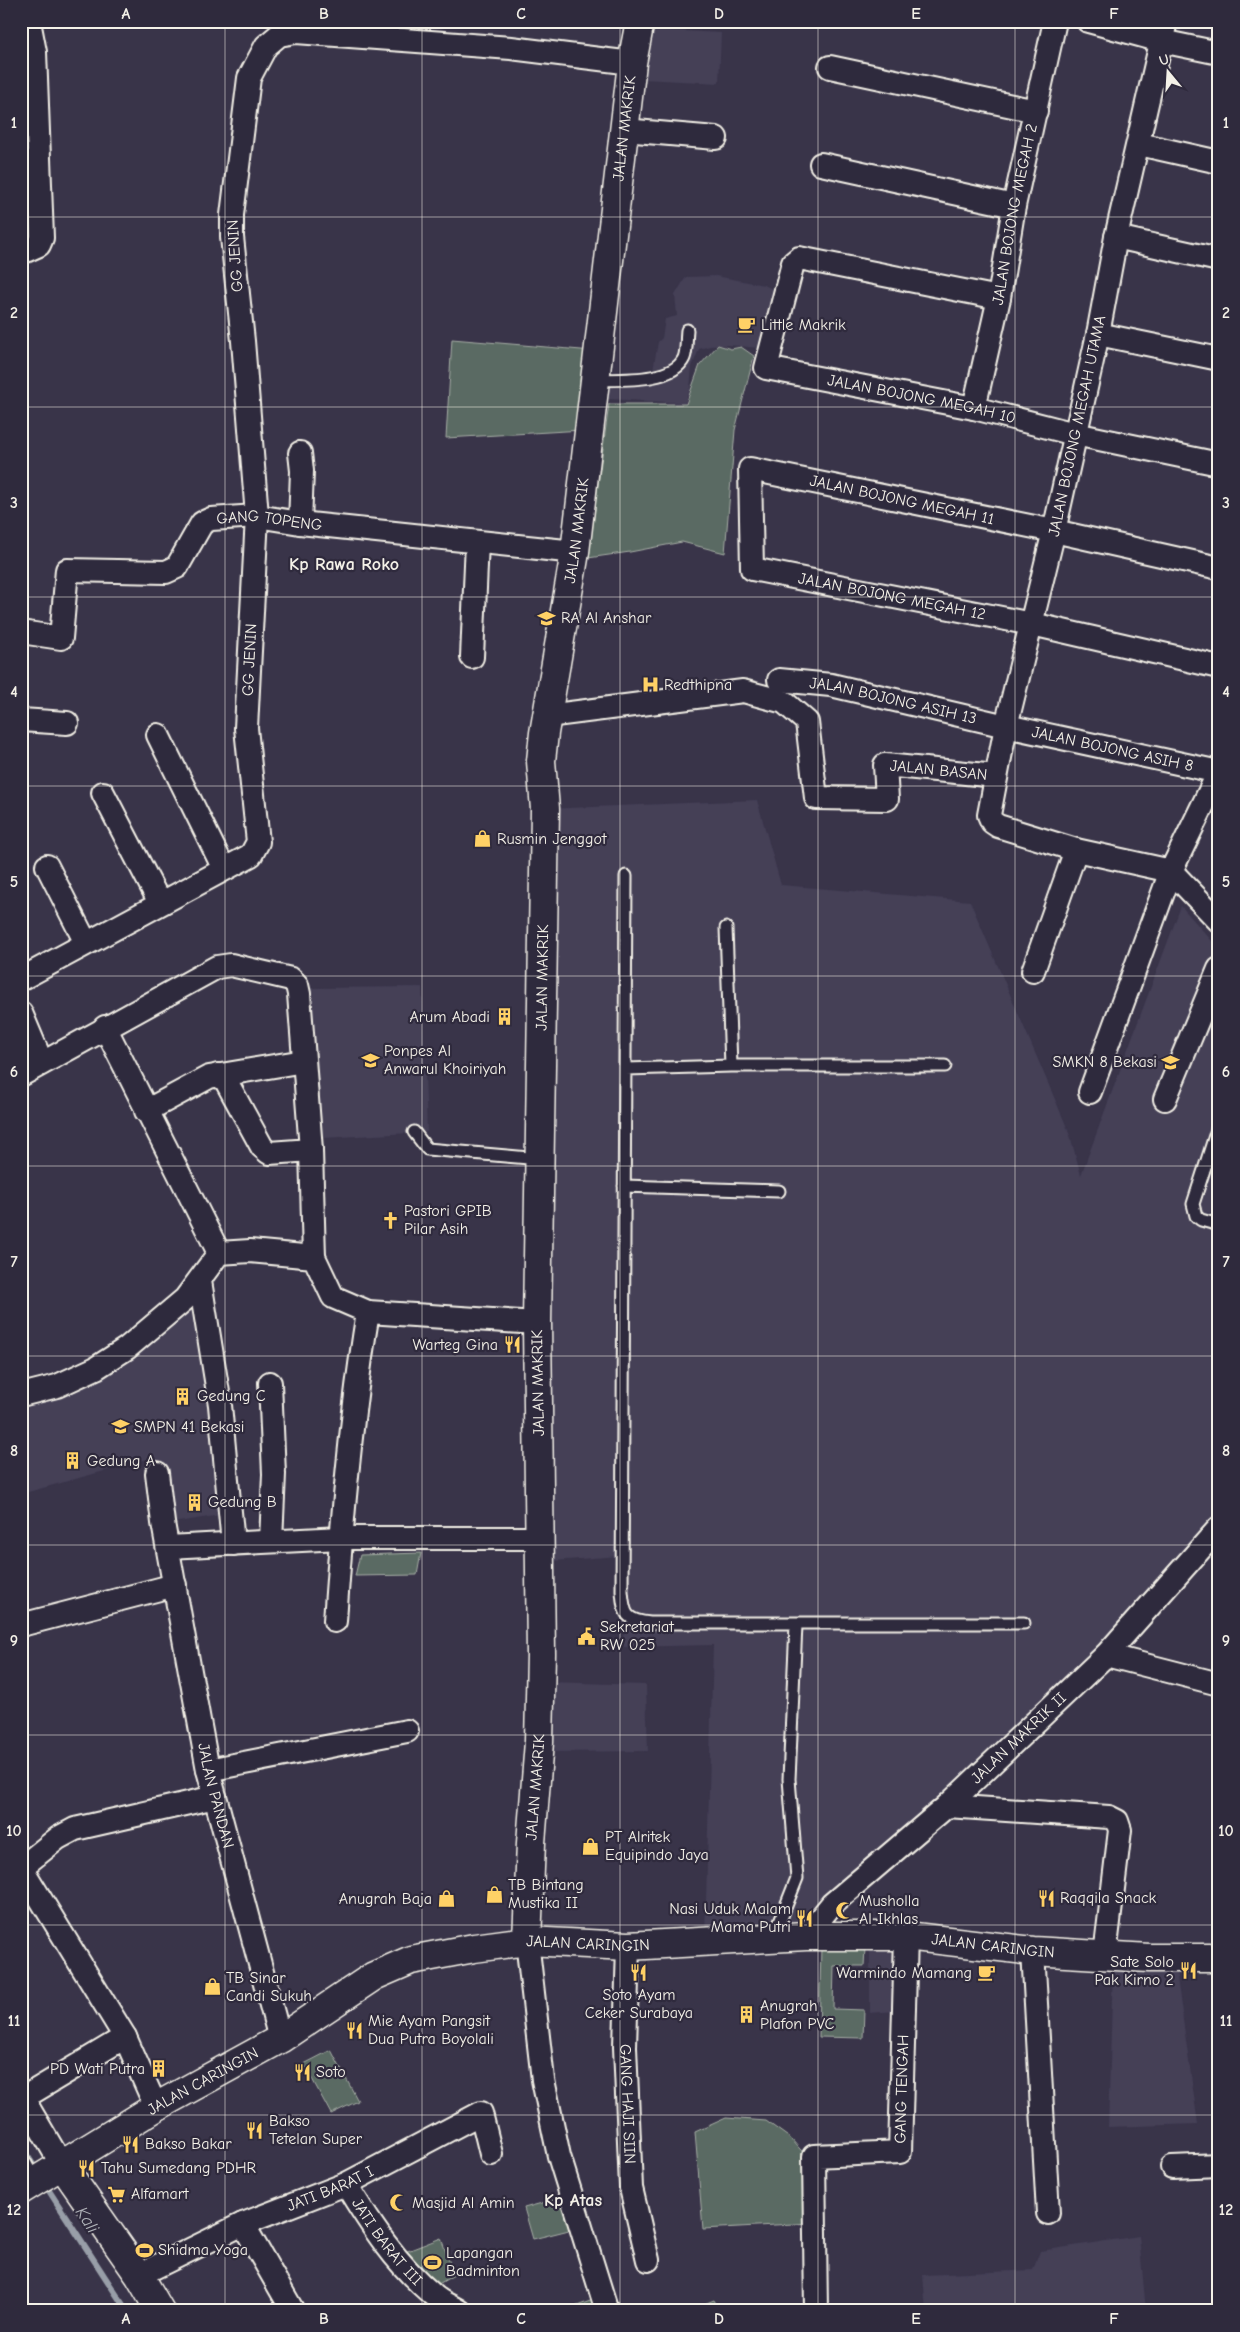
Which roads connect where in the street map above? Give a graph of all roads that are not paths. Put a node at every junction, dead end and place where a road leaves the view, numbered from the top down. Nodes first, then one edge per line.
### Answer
1 (30, 21) edge
2 (640, 21) edge
3 (1055, 21) edge
4 (1088, 21) edge
5 (1164, 31) edge
6 (28, 52) edge
7 (1219, 54) edge
8 (632, 63) junction
9 (830, 67) dead end
10 (1036, 111) junction
11 (624, 130) junction
12 (716, 138) dead end
13 (1139, 144) junction
14 (30, 146) edge
15 (1219, 162) edge
16 (821, 164) dead end
17 (1014, 206) junction
18 (1116, 237) junction
19 (21, 253) edge
20 (1219, 260) edge
21 (999, 298) junction
22 (687, 330) dead end
23 (1098, 334) junction
24 (1219, 358) edge
25 (595, 380) junction
26 (974, 408) junction
27 (1075, 434) junction
28 (300, 453) dead end
29 (1219, 464) edge
30 (257, 516) junction
31 (300, 523) junction
32 (1054, 531) junction
33 (477, 542) junction
34 (575, 552) junction
35 (1219, 568) edge
36 (752, 569) joint
37 (1032, 624) junction
38 (21, 632) edge
39 (472, 657) dead end
40 (1219, 667) edge
41 (779, 680) dead end
42 (547, 716) junction
43 (21, 720) edge
44 (67, 723) dead end
45 (1006, 726) junction
46 (158, 735) dead end
47 (1219, 772) edge
48 (996, 776) junction
49 (103, 792) dead end
50 (1076, 850) junction
51 (47, 866) dead end
52 (224, 869) junction
53 (1171, 871) junction
54 (626, 876) dead end
55 (160, 903) junction
56 (1219, 921) edge
57 (726, 928) dead end
58 (86, 943) junction
59 (1219, 969) edge
60 (1033, 971) dead end
61 (21, 979) edge
62 (21, 1013) edge
63 (105, 1027) junction
64 (304, 1061) junction
65 (42, 1063) junction
66 (731, 1066) junction
67 (945, 1066) dead end
68 (626, 1069) junction
69 (21, 1075) edge
70 (218, 1075) junction
71 (1090, 1092) dead end
72 (1165, 1099) dead end
73 (146, 1111) junction
74 (1219, 1123) edge
75 (414, 1132) dead end
76 (311, 1150) junction
77 (540, 1159) junction
78 (624, 1186) junction
79 (779, 1191) dead end
80 (1219, 1224) edge
81 (219, 1253) junction
82 (314, 1257) junction
83 (200, 1281) junction
84 (368, 1312) junction
85 (538, 1323) junction
86 (270, 1383) dead end
87 (21, 1395) edge
88 (158, 1473) dead end
89 (1219, 1528) edge
90 (341, 1538) junction
91 (539, 1538) junction
92 (270, 1541) junction
93 (233, 1544) junction
94 (168, 1547) junction
95 (175, 1586) junction
96 (335, 1621) dead end
97 (1024, 1624) dead end
98 (21, 1625) edge
99 (796, 1625) junction
100 (1106, 1655) junction
101 (1219, 1684) edge
102 (407, 1730) dead end
103 (208, 1770) junction
104 (215, 1797) junction
105 (947, 1806) junction
106 (22, 1867) edge
107 (774, 1936) junction
108 (806, 1936) junction
109 (906, 1936) junction
110 (527, 1941) junction
111 (628, 1946) junction
112 (1033, 1951) junction
113 (1105, 1956) junction
114 (1219, 1958) edge
115 (125, 2037) junction
116 (280, 2038) junction
117 (22, 2097) edge
118 (156, 2107) junction
119 (492, 2154) dead end
120 (1219, 2165) edge
121 (1172, 2168) dead end
122 (38, 2176) edge
123 (346, 2184) junction
124 (1048, 2213) dead end
125 (243, 2224) junction
126 (648, 2260) dead end
127 (138, 2275) junction
128 (160, 2311) edge
129 (293, 2311) edge
130 (459, 2311) edge
131 (607, 2311) edge
132 (816, 2311) edge

1 - 6 street
2 - 8 street, JALAN MAKRIK
3 - 10 street, JALAN BOJONG MEGAH 2
4 - 5 street
5 - 7 street
5 - 13 street, JALAN BOJONG MEGAH UTAMA
6 - 14 street
8 - 11 street, JALAN MAKRIK
8 - 30 street, GG JENIN
9 - 10 street
10 - 17 street, JALAN BOJONG MEGAH 2
11 - 12 street
11 - 25 street, JALAN MAKRIK
13 - 15 street
13 - 18 street, JALAN BOJONG MEGAH UTAMA
14 - 19 street
16 - 17 street
17 - 21 street, JALAN BOJONG MEGAH 2
18 - 20 street
18 - 23 street, JALAN BOJONG MEGAH UTAMA
21 - 26 street, JALAN BOJONG MEGAH 2
21 - 26 street, JALAN BOJONG MEGAH 10
22 - 25 lane
23 - 24 street
23 - 27 street, JALAN BOJONG MEGAH UTAMA
25 - 34 street, JALAN MAKRIK
26 - 27 street, JALAN BOJONG MEGAH 10
27 - 29 street, JALAN BOJONG MEGAH 10
27 - 32 street, JALAN BOJONG MEGAH UTAMA
28 - 31 street
30 - 31 street, GANG TOPENG
30 - 38 street, GANG TOPENG
30 - 52 street, GG JENIN
31 - 33 street, GANG TOPENG
32 - 35 street, JALAN BOJONG MEGAH 11
32 - 36 street, JALAN BOJONG MEGAH 11
32 - 37 street, JALAN BOJONG MEGAH UTAMA
33 - 34 street, GANG TOPENG
33 - 39 street
34 - 42 street, JALAN MAKRIK
36 - 37 street, JALAN BOJONG MEGAH 12
37 - 40 street, JALAN BOJONG MEGAH 12
37 - 45 street, JALAN BOJONG MEGAH UTAMA
41 - 45 street, JALAN BOJONG ASIH 13
42 - 48 street, JALAN BASAN
42 - 77 street, JALAN MAKRIK
43 - 44 street
45 - 47 street, JALAN BOJONG ASIH 8
45 - 48 street, JALAN BOJONG MEGAH UTAMA
46 - 52 street
47 - 53 street
48 - 50 street, JALAN BOJONG MEGAH UTAMA
49 - 55 street
50 - 53 street
50 - 60 street
51 - 58 street
52 - 55 street
53 - 56 street
53 - 71 street
54 - 68 lane
55 - 58 street
57 - 66 lane
58 - 61 street
59 - 72 street
62 - 65 street
63 - 64 street
63 - 65 street
63 - 73 street
64 - 70 street
64 - 76 street
65 - 69 street
66 - 67 lane
66 - 68 lane
68 - 78 lane
70 - 73 street
70 - 76 street
73 - 81 street
74 - 80 lane
75 - 77 lane
76 - 82 street
77 - 85 street, JALAN MAKRIK
78 - 79 lane
78 - 99 lane
81 - 82 street
81 - 83 street
82 - 84 street
83 - 87 street
83 - 93 street
84 - 85 street
84 - 90 street
85 - 91 street, JALAN MAKRIK
86 - 92 street
88 - 94 street, JALAN PANDAN
89 - 100 street, JALAN MAKRIK II
90 - 91 street
90 - 92 street
90 - 96 street
91 - 110 street, JALAN MAKRIK
92 - 93 street
93 - 94 street
94 - 95 street, JALAN PANDAN
95 - 98 street
95 - 103 street, JALAN PANDAN
97 - 99 lane
99 - 107 lane
100 - 101 street
100 - 105 street, JALAN MAKRIK II
102 - 103 street
103 - 104 street, JALAN PANDAN
104 - 106 street
104 - 116 street, JALAN PANDAN
105 - 108 street, JALAN MAKRIK II
105 - 113 street
106 - 115 street
107 - 108 street, JALAN CARINGIN
107 - 111 street, JALAN CARINGIN
108 - 109 street, JALAN CARINGIN
109 - 112 street, JALAN CARINGIN
109 - 132 street, GANG TENGAH
110 - 111 street, JALAN CARINGIN
110 - 116 street, JALAN CARINGIN
110 - 131 street
111 - 126 street, GANG HAJI SIIN
112 - 113 street, JALAN CARINGIN
112 - 124 street
113 - 114 street, JALAN CARINGIN
115 - 117 street
115 - 118 street
116 - 118 street, JALAN CARINGIN
117 - 122 street
118 - 122 street, JALAN CARINGIN
119 - 123 street, JATI BARAT I
120 - 121 street
122 - 127 street
123 - 125 street, JATI BARAT I
123 - 130 street, JATI BARAT III
125 - 127 street, JATI BARAT I
125 - 129 street
127 - 128 street

